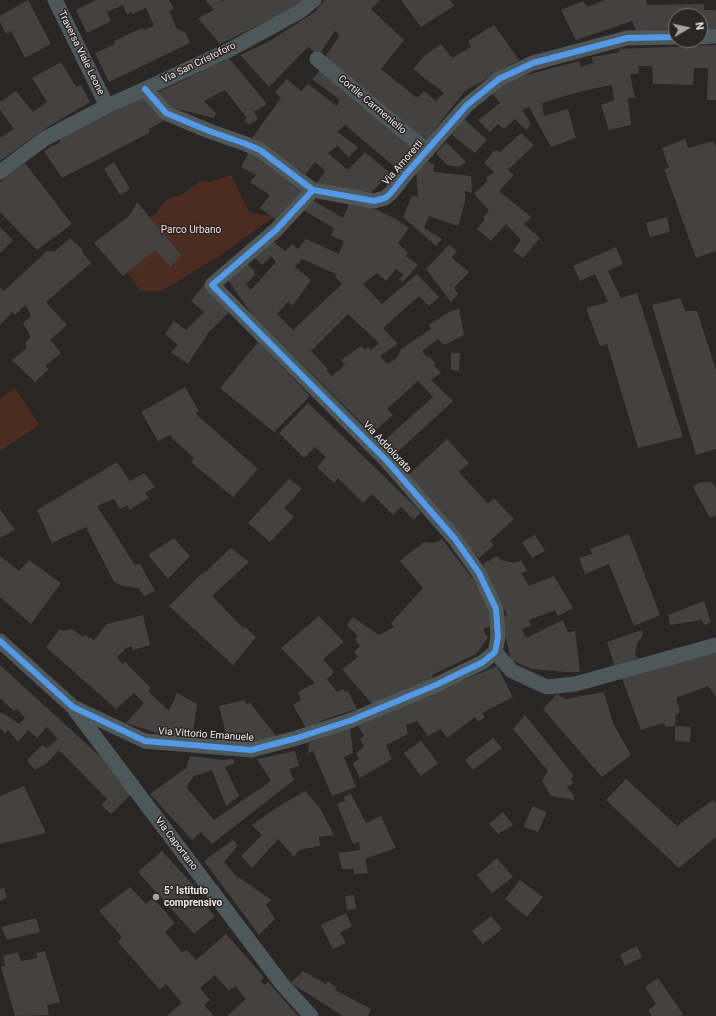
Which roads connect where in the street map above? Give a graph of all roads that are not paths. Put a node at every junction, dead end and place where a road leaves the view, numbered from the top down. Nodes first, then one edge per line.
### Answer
1 (55, 0) edge
2 (314, 0) edge
3 (668, 37) edge
4 (317, 59) dead end
5 (145, 89) junction
6 (107, 106) junction
7 (427, 150) junction
8 (0, 172) edge
9 (314, 190) junction
10 (0, 641) edge
11 (716, 645) edge
12 (496, 652) junction
13 (73, 707) junction
14 (311, 1016) edge

1 - 6 street, Traversa Viale Leone
2 - 5 street, Via San Cristoforo
3 - 7 street, Via Amoretti
4 - 7 street, Cortile Carmeniello
5 - 6 street, Via San Cristoforo
5 - 9 street, Via Amoretti
6 - 8 street, Via San Cristoforo
7 - 9 street, Via Amoretti
9 - 12 street, Via Addolorata
10 - 13 street, Via Vittorio Emanuele
11 - 12 street
12 - 13 street, Via Vittorio Emanuele
13 - 14 street, Via Caportano

